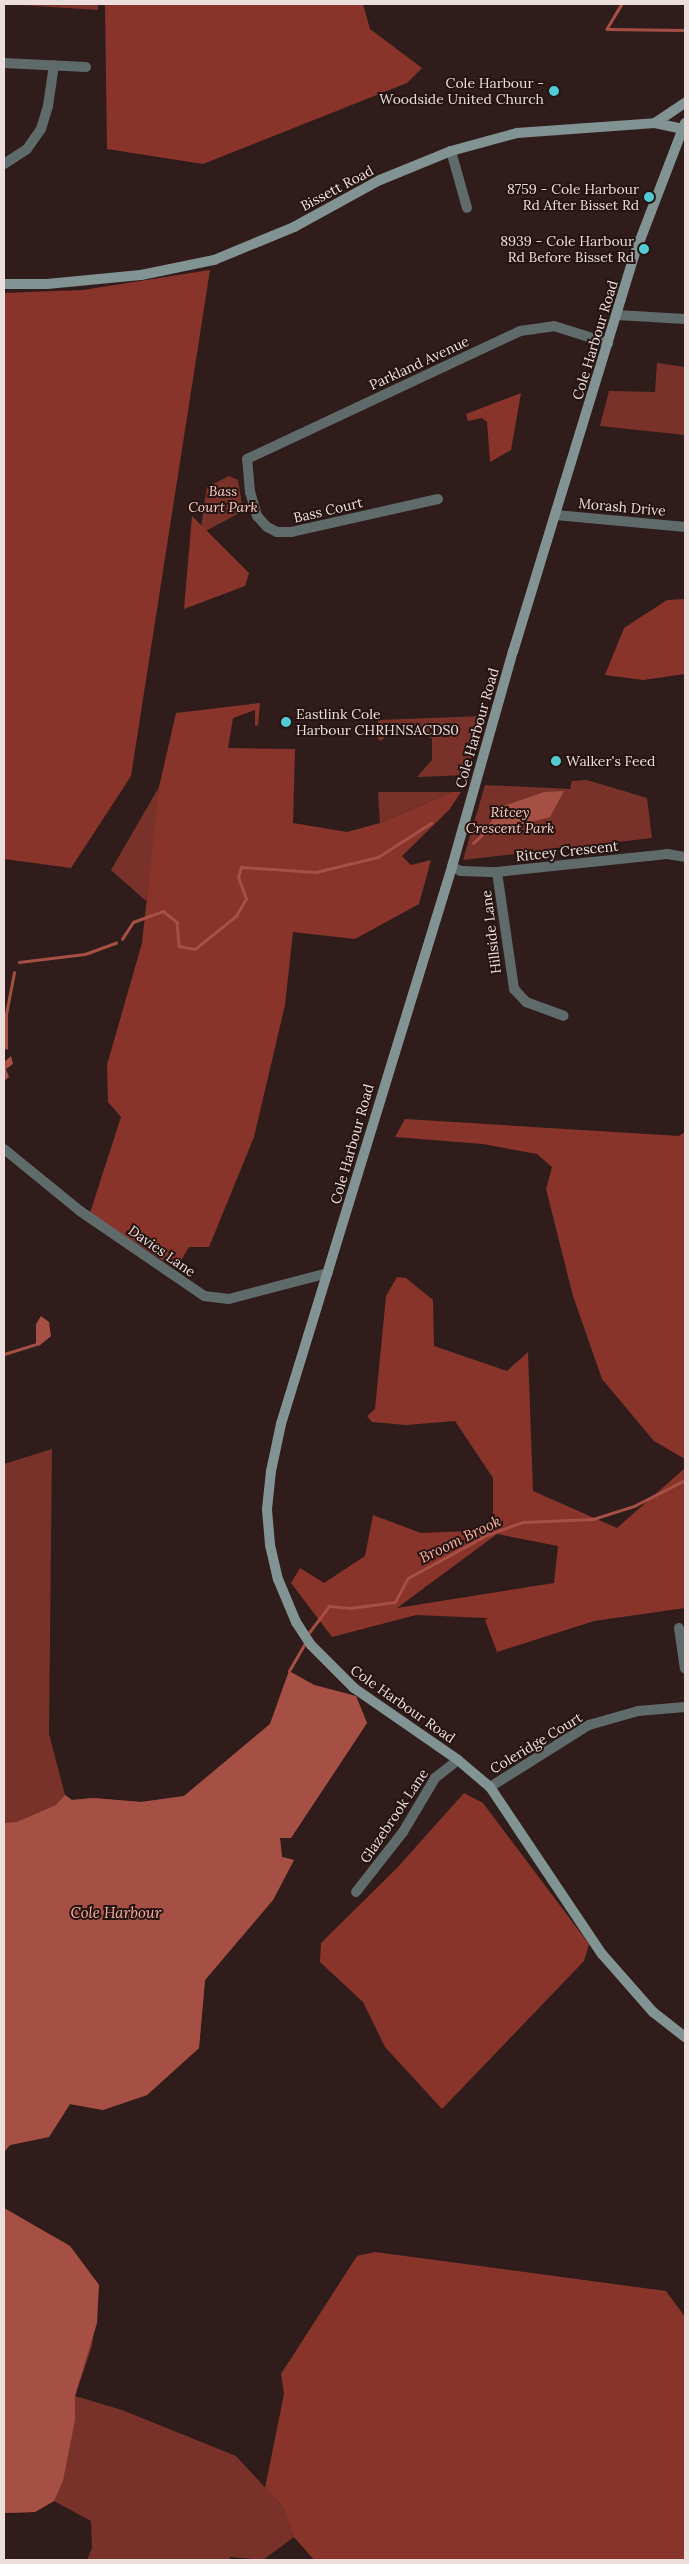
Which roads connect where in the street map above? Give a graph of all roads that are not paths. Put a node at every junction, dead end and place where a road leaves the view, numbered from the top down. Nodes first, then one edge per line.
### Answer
1 (4, 62) edge
2 (54, 65) junction
3 (86, 67) dead end
4 (685, 104) edge
5 (655, 123) junction
6 (685, 127) edge
7 (451, 151) junction
8 (4, 164) edge
9 (467, 208) dead end
10 (4, 284) edge
11 (617, 316) junction
12 (685, 319) edge
13 (608, 343) junction
14 (247, 459) joint
15 (438, 499) dead end
16 (556, 515) junction
17 (685, 527) edge
18 (685, 857) edge
19 (452, 868) junction
20 (497, 872) junction
21 (564, 1016) dead end
22 (4, 1149) edge
23 (328, 1273) junction
24 (679, 1628) dead end
25 (685, 1669) edge
26 (685, 1707) edge
27 (458, 1760) junction
28 (490, 1787) junction
29 (356, 1892) dead end
30 (685, 2037) edge

1 - 2 street
2 - 3 street
2 - 8 street
4 - 5 main road
5 - 6 main road, Bissett Road
5 - 7 main road, Bissett Road
6 - 11 main road, Cole Harbour Road
7 - 9 street
7 - 10 main road, Bissett Road
11 - 12 street
11 - 13 main road, Cole Harbour Road
13 - 14 street, Parkland Avenue
13 - 16 main road, Cole Harbour Road
14 - 15 street, Bass Court
16 - 17 street, Morash Drive
16 - 19 main road, Cole Harbour Road
18 - 20 street, Ritcey Crescent
19 - 20 street, Ritcey Crescent
19 - 23 main road, Cole Harbour Road
20 - 21 street, Hillside Lane
22 - 23 street, Davies Lane
23 - 27 main road, Cole Harbour Road
24 - 25 street
26 - 28 street, Coleridge Court
27 - 28 main road, Cole Harbour Road
27 - 29 street, Glazebrook Lane
28 - 30 main road, Cole Harbour Road

